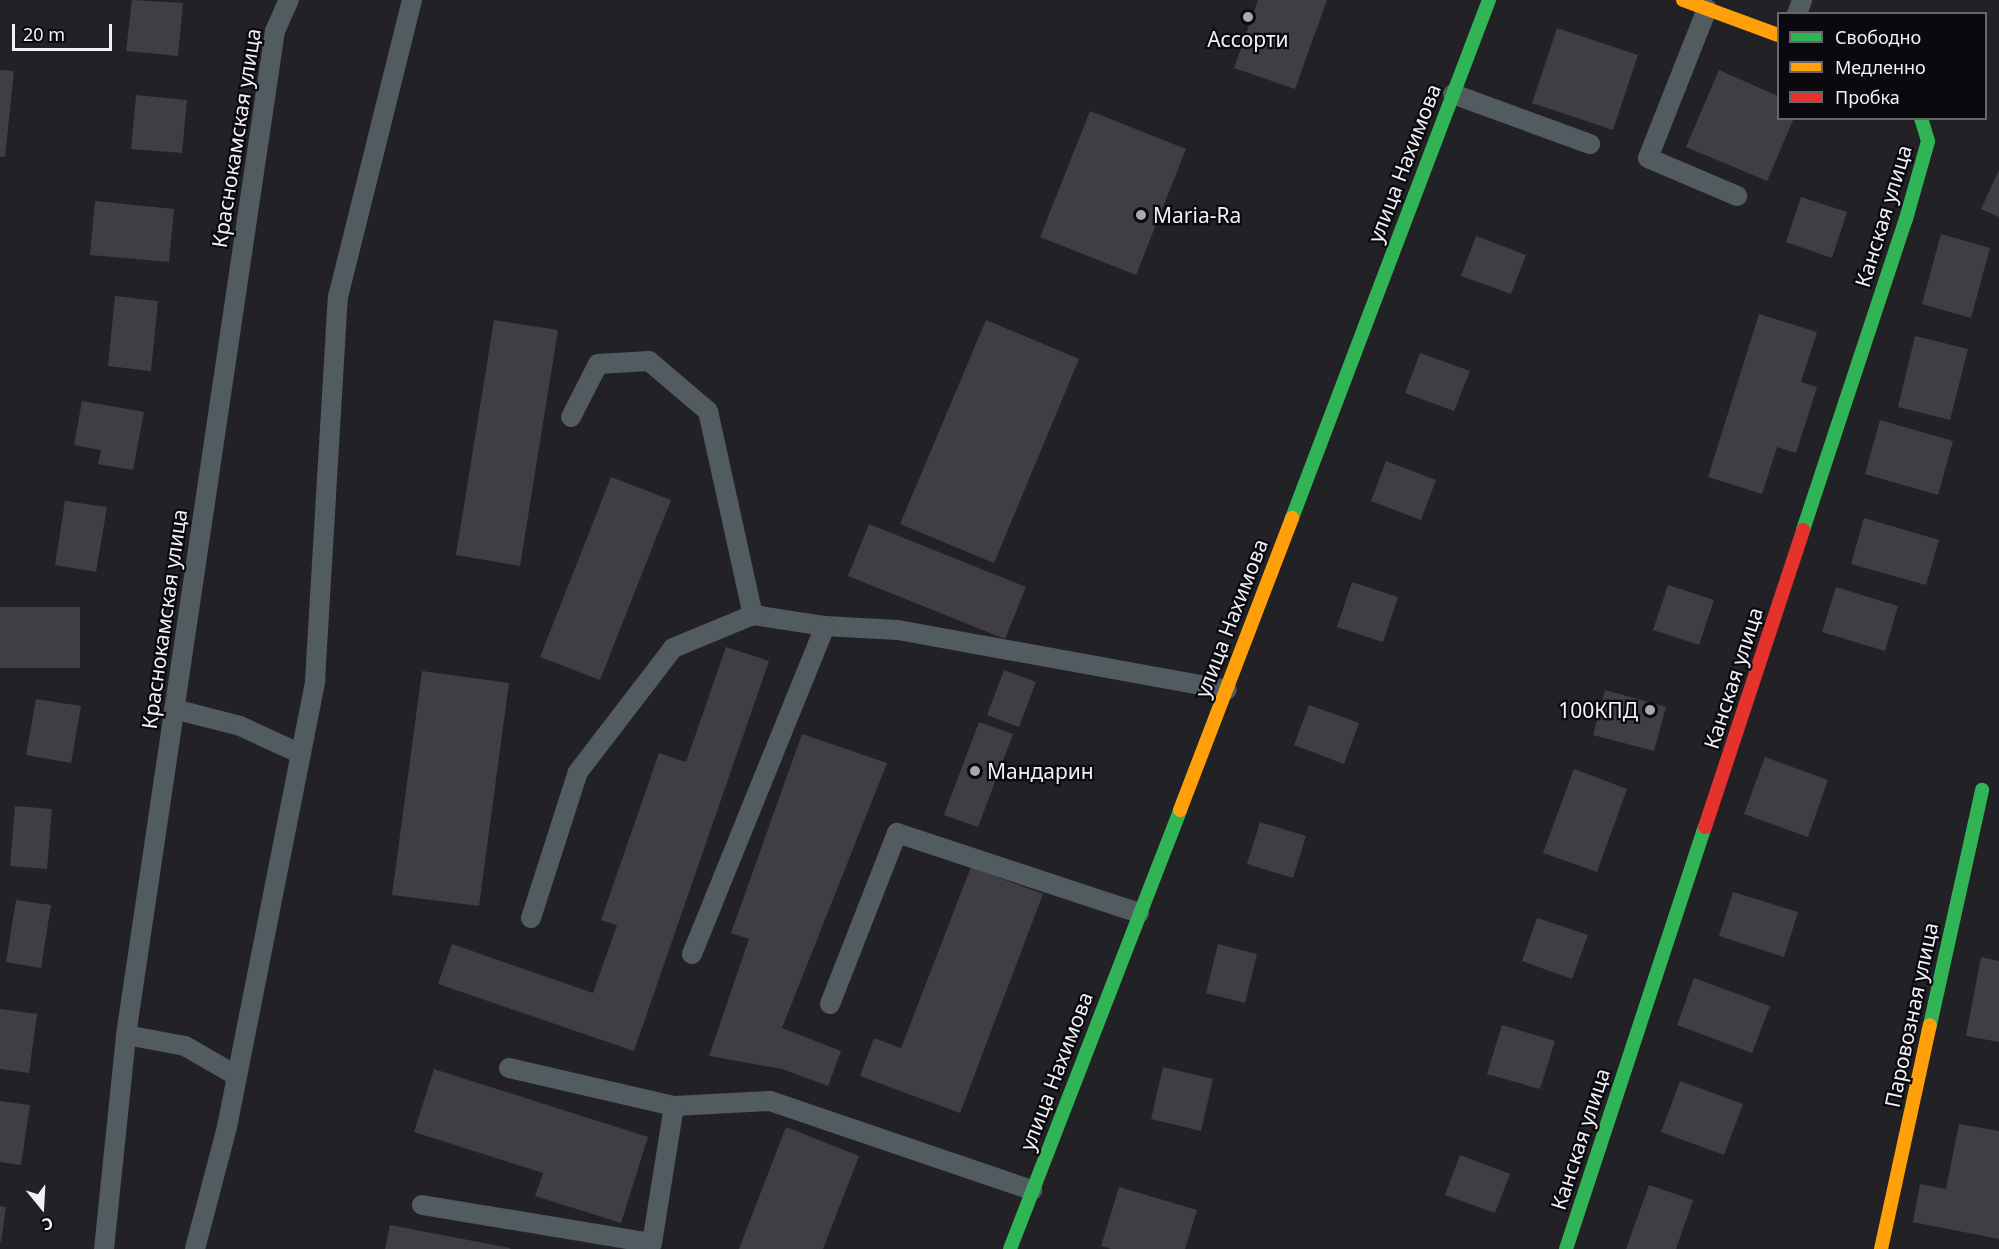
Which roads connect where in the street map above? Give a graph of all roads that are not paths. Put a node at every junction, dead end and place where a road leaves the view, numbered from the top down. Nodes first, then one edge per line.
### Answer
1 (289, 0) edge
2 (412, 0) edge
3 (1489, 0) edge
4 (1683, 0) edge
5 (1707, 9) junction
6 (1777, 34) edge
7 (1453, 94) junction
8 (1922, 120) edge
9 (1590, 144) dead end
10 (1737, 196) dead end
11 (571, 417) dead end
12 (753, 615) junction
13 (825, 626) junction
14 (1227, 690) junction
15 (174, 710) junction
16 (301, 754) junction
17 (1982, 790) dead end
18 (1139, 913) junction
19 (531, 918) dead end
20 (692, 954) dead end
21 (831, 1004) dead end
22 (126, 1035) junction
23 (510, 1068) dead end
24 (237, 1076) junction
25 (674, 1106) junction
26 (1032, 1190) junction
27 (422, 1206) dead end
28 (104, 1249) edge
29 (195, 1249) edge
30 (1010, 1249) edge
31 (1566, 1249) edge
32 (1881, 1249) edge

1 - 15 lane, Краснокамская улица
2 - 16 lane
3 - 7 street, улица Нахимова
4 - 5 street
5 - 6 street
5 - 10 lane
7 - 9 lane
7 - 14 street, улица Нахимова
8 - 31 street, Канская улица
11 - 12 lane
12 - 13 lane
12 - 19 lane
13 - 14 lane
13 - 20 lane
14 - 18 street, улица Нахимова
15 - 16 lane
15 - 22 lane, Краснокамская улица
16 - 24 lane
17 - 32 street, Паровозная улица
18 - 21 lane
18 - 26 street, улица Нахимова
22 - 24 lane
22 - 28 lane, Краснокамская улица
23 - 25 lane
24 - 29 lane
25 - 26 lane
25 - 27 lane
26 - 30 street, улица Нахимова

